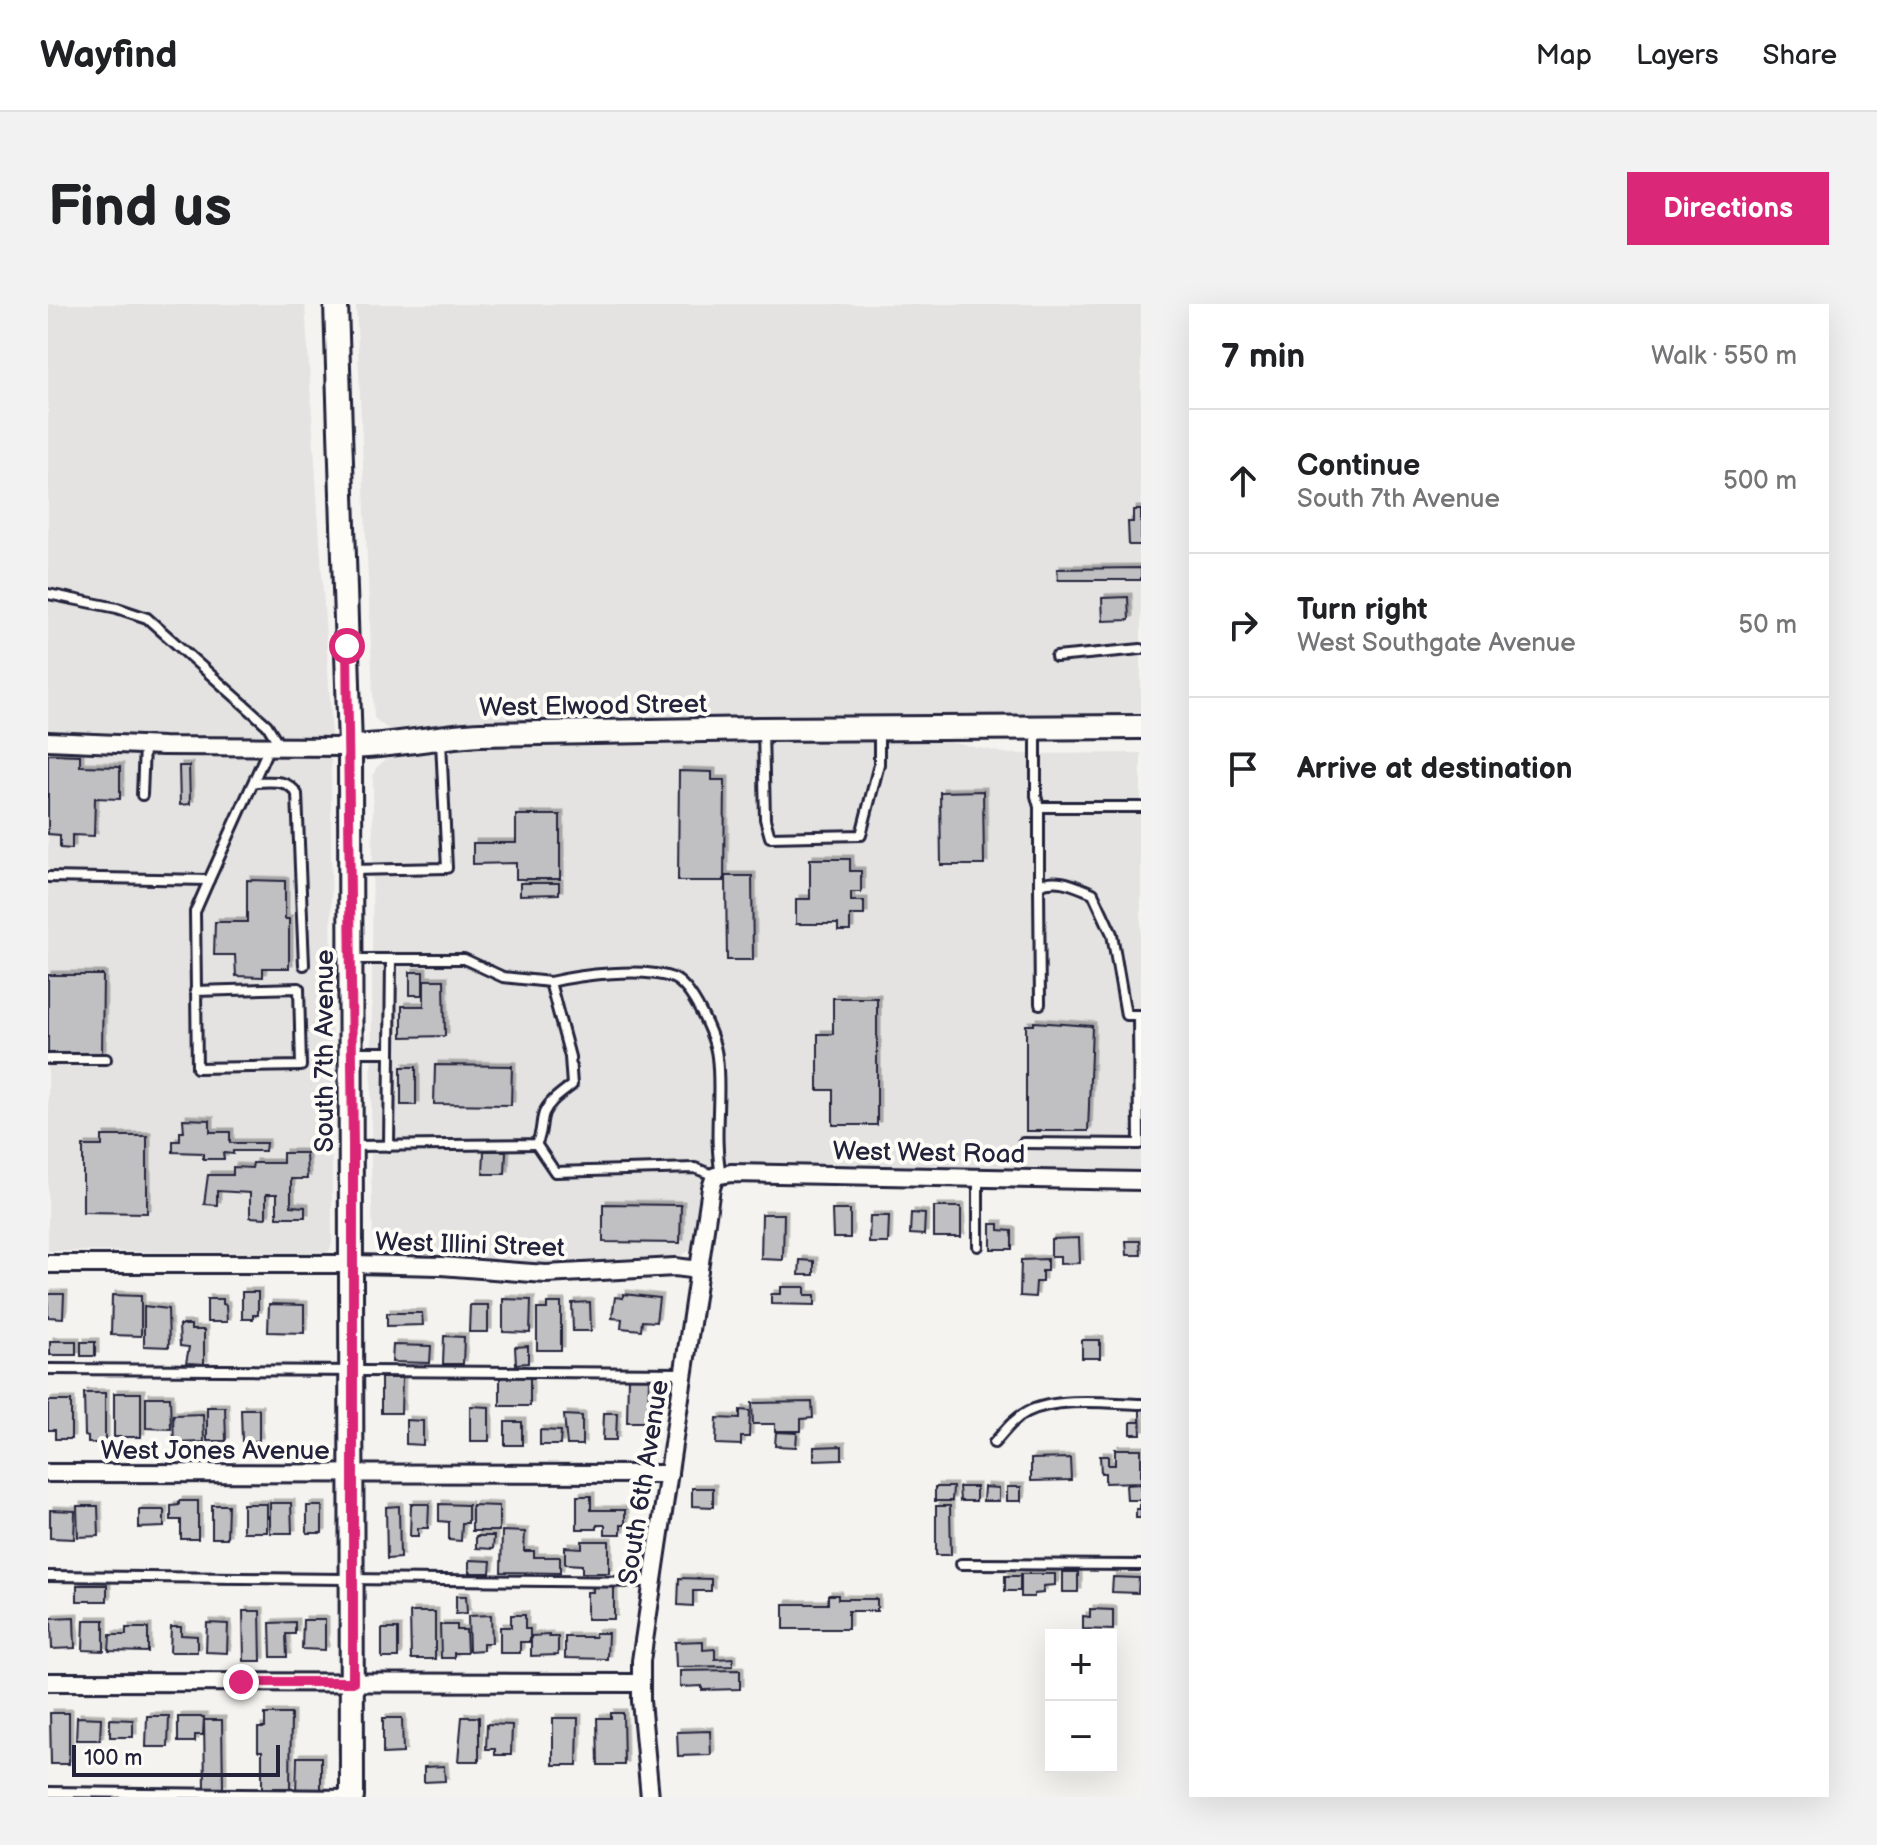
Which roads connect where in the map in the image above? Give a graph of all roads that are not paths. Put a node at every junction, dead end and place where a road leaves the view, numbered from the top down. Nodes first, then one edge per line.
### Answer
1 (336, 304) edge
2 (48, 594) edge
3 (1141, 649) edge
4 (1056, 657) dead end
5 (1141, 727) edge
6 (1036, 728) junction
7 (763, 729) junction
8 (879, 729) junction
9 (441, 736) junction
10 (48, 741) edge
11 (144, 745) junction
12 (275, 746) junction
13 (350, 747) junction
14 (254, 782) junction
15 (142, 795) dead end
16 (1039, 807) junction
17 (1141, 807) edge
18 (351, 870) junction
19 (48, 877) edge
20 (209, 880) junction
21 (1039, 885) junction
22 (351, 959) junction
23 (391, 959) junction
24 (304, 965) dead end
25 (550, 982) junction
26 (195, 991) junction
27 (1040, 1004) dead end
28 (1140, 1015) edge
29 (352, 1052) junction
30 (390, 1052) junction
31 (48, 1059) edge
32 (106, 1059) dead end
33 (1023, 1143) dead end
34 (536, 1144) junction
35 (353, 1146) junction
36 (389, 1146) junction
37 (718, 1175) junction
38 (977, 1177) junction
39 (1141, 1181) edge
40 (978, 1246) dead end
41 (48, 1264) edge
42 (353, 1264) junction
43 (699, 1270) junction
44 (48, 1369) edge
45 (353, 1370) junction
46 (684, 1373) junction
47 (1141, 1404) edge
48 (994, 1443) dead end
49 (48, 1473) edge
50 (669, 1474) junction
51 (353, 1476) junction
52 (961, 1564) dead end
53 (1141, 1565) edge
54 (48, 1576) edge
55 (353, 1578) junction
56 (651, 1582) junction
57 (48, 1682) edge
58 (353, 1682) junction
59 (641, 1683) junction
60 (48, 1792) edge
61 (352, 1796) edge
62 (650, 1797) edge

1 - 13 main road, South 7th Avenue
2 - 12 lane
3 - 4 lane
5 - 6 main road, West Elwood Street
6 - 8 main road, West Elwood Street
6 - 16 lane
7 - 8 main road, West Elwood Street
7 - 8 lane
7 - 9 main road, West Elwood Street
9 - 13 main road, West Elwood Street
9 - 18 lane
10 - 11 street, West Elwood Street
11 - 12 street, West Elwood Street
11 - 15 lane
12 - 13 street, West Elwood Street
12 - 14 lane
13 - 18 main road, South 7th Avenue
14 - 20 lane
14 - 24 lane
16 - 17 lane
16 - 21 lane
18 - 22 main road, South 7th Avenue
19 - 20 lane
20 - 26 lane
21 - 27 lane
21 - 28 lane
22 - 23 lane
22 - 29 main road, South 7th Avenue
23 - 25 lane
23 - 30 lane
25 - 34 lane
25 - 37 lane
26 - 26 lane
28 - 33 lane
29 - 30 lane
29 - 35 main road, South 7th Avenue
30 - 36 lane
31 - 32 lane
34 - 36 lane
34 - 37 lane
35 - 36 lane
35 - 42 main road, South 7th Avenue
37 - 38 street, West West Road
37 - 43 street, South 6th Avenue
38 - 39 street, West West Road
38 - 40 lane
41 - 42 street, West Illini Street
42 - 43 street, West Illini Street
42 - 45 main road, South 7th Avenue
43 - 46 street, South 6th Avenue
44 - 45 lane
45 - 46 lane
45 - 51 main road, South 7th Avenue
46 - 50 street, South 6th Avenue
47 - 48 lane
49 - 51 street, West Jones Avenue
50 - 51 street, West Jones Avenue
50 - 56 street, South 6th Avenue
51 - 55 main road, South 7th Avenue
52 - 53 lane
54 - 55 lane
55 - 56 lane
55 - 58 main road, South 7th Avenue
56 - 59 street, South 6th Avenue
57 - 58 street
58 - 59 street
58 - 61 main road, South 7th Avenue
59 - 62 street, South 6th Avenue
60 - 61 lane

